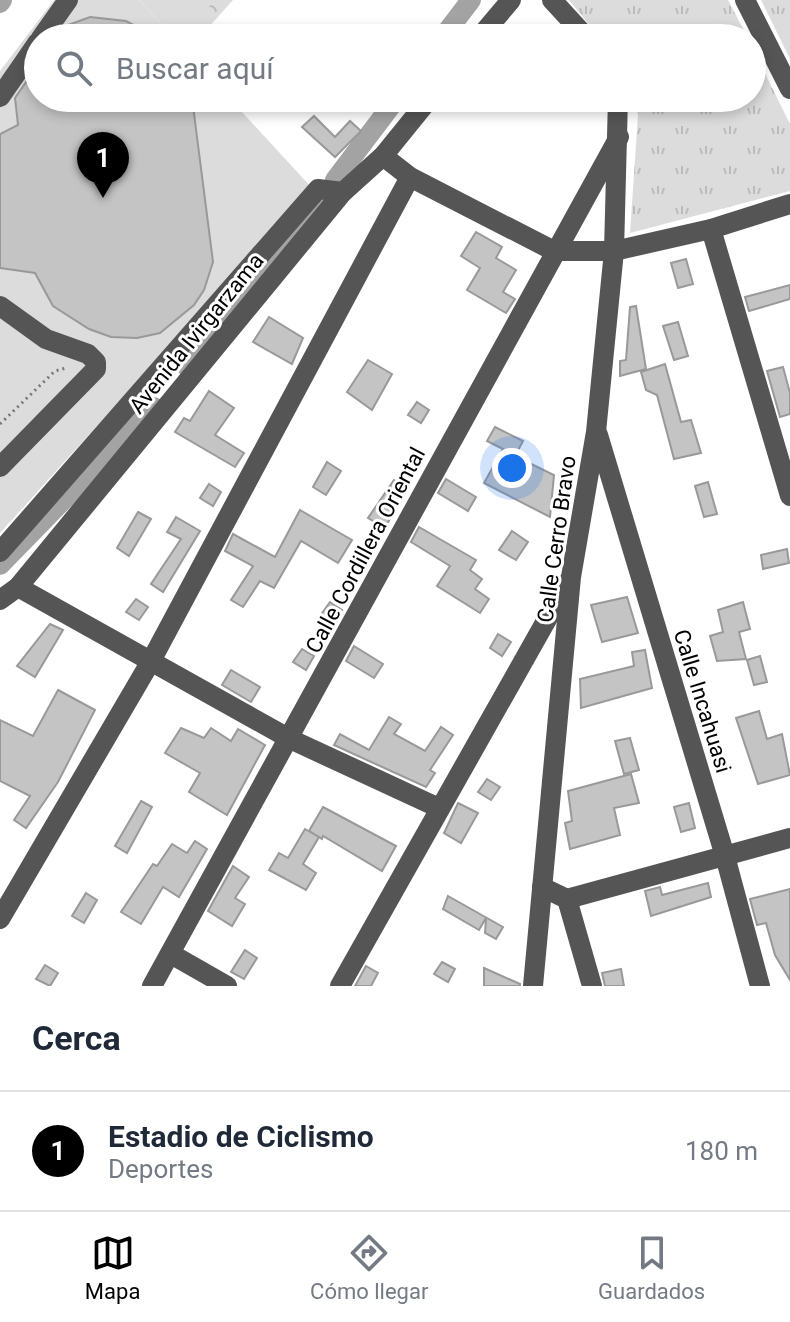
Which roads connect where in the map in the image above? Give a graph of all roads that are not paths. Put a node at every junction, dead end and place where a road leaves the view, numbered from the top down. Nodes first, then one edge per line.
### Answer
1 (68, 0) edge
2 (511, 0) edge
3 (552, 0) edge
4 (745, 0) edge
5 (51, 24) edge
6 (491, 24) edge
7 (574, 24) edge
8 (757, 24) edge
9 (766, 42) edge
10 (24, 63) edge
11 (790, 89) edge
12 (0, 97) edge
13 (419, 112) edge
14 (618, 112) edge
15 (619, 137) junction
16 (383, 156) junction
17 (410, 177) junction
18 (343, 192) junction
19 (790, 204) edge
20 (711, 229) junction
21 (554, 251) junction
22 (614, 251) junction
23 (0, 306) edge
24 (596, 432) junction
25 (0, 467) edge
26 (790, 496) edge
27 (0, 552) edge
28 (571, 577) junction
29 (18, 587) junction
30 (0, 600) edge
31 (151, 661) junction
32 (290, 739) junction
33 (439, 808) junction
34 (790, 838) edge
35 (725, 856) junction
36 (542, 887) junction
37 (567, 899) junction
38 (0, 919) edge
39 (171, 954) junction
40 (152, 986) edge
41 (227, 986) edge
42 (340, 986) edge
43 (533, 986) edge
44 (592, 986) edge
45 (760, 986) edge

1 - 5 street
2 - 6 street
3 - 7 street
4 - 8 street
9 - 11 street
10 - 12 street
13 - 16 street, Avenida Ivirgarzama
14 - 15 street, Calle Cerro Bravo
15 - 21 street, Calle Cordillera Oriental
15 - 22 street, Calle Cerro Bravo
16 - 17 street
16 - 18 street, Avenida Ivirgarzama
17 - 21 street
17 - 31 street
18 - 27 street
18 - 29 street, Avenida Ivirgarzama
19 - 20 street
20 - 22 street
20 - 26 street
21 - 22 street
21 - 32 street, Calle Cordillera Oriental
22 - 24 street, Calle Cerro Bravo
23 - 25 street
24 - 28 street, Calle Cerro Bravo
24 - 35 street, Calle Incahuasi
28 - 33 street
28 - 36 street, Calle Cerro Bravo
29 - 30 street, Avenida Ivirgarzama
29 - 31 street
31 - 32 street
31 - 38 street
32 - 33 street
32 - 39 street, Calle Cordillera Oriental
33 - 42 street
34 - 35 street
35 - 37 street
35 - 45 street, Calle Incahuasi
36 - 37 street
36 - 43 street, Calle Cerro Bravo
37 - 44 street
39 - 40 street, Calle Cordillera Oriental
39 - 41 street

